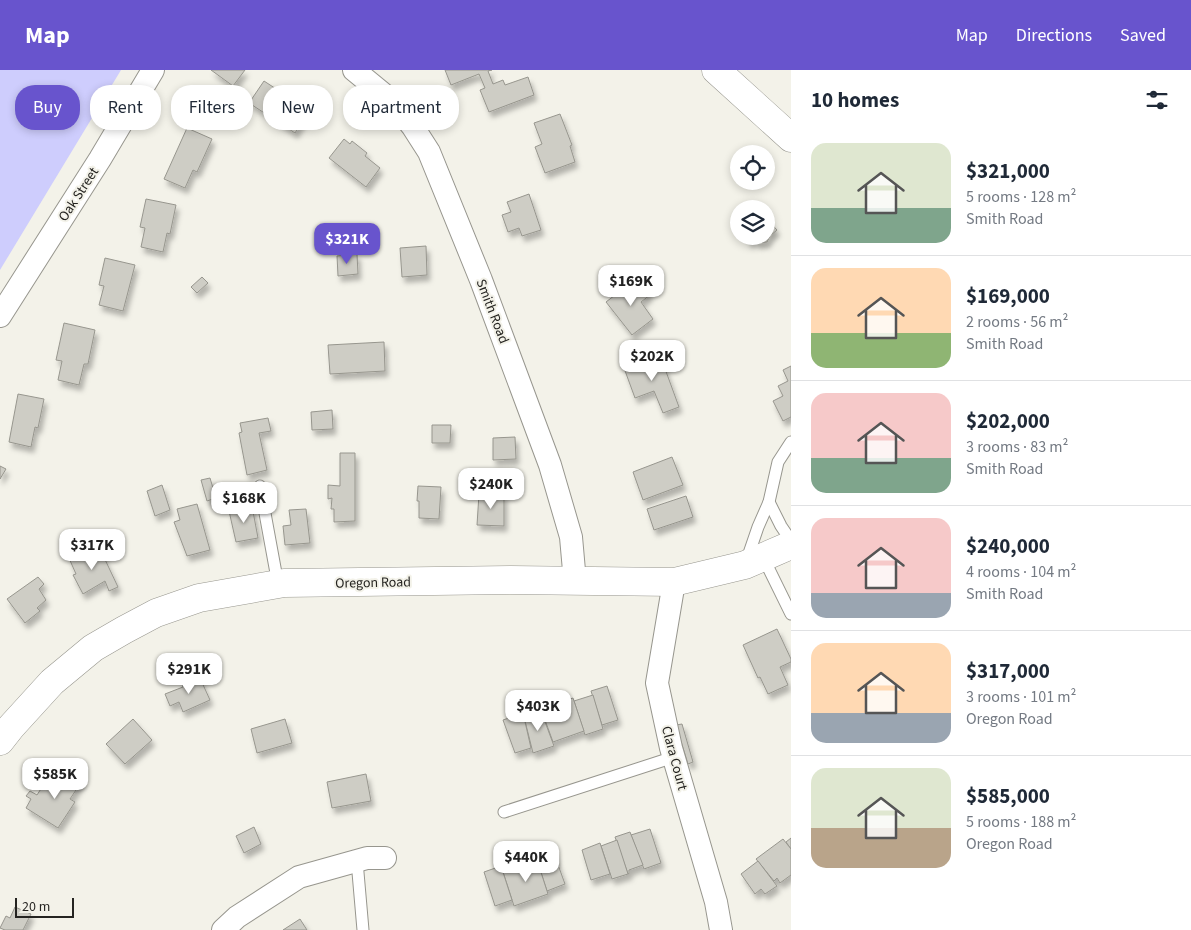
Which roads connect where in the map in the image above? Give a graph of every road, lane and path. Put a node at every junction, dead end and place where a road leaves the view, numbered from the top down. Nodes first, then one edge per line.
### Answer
1 (153, 70) edge
2 (354, 70) edge
3 (716, 70) edge
4 (791, 138) edge
5 (0, 316) edge
6 (791, 442) edge
7 (260, 486) dead end
8 (769, 502) junction
9 (791, 541) edge
10 (791, 545) edge
11 (754, 561) junction
12 (575, 582) junction
13 (674, 582) junction
14 (278, 584) junction
15 (791, 614) edge
16 (4, 727) edge
17 (674, 757) junction
18 (504, 812) dead end
19 (385, 858) dead end
20 (357, 861) junction
21 (223, 930) edge
22 (363, 930) edge
23 (721, 930) edge

1 - 5 street, Oak Street
2 - 12 street, Smith Road
3 - 4 street
6 - 8 lane
7 - 14 lane
8 - 9 lane
8 - 11 lane
10 - 11 street, Oregon Road
11 - 13 street, Oregon Road
11 - 15 lane
12 - 13 street, Oregon Road
12 - 14 street, Oregon Road
13 - 17 street, Clara Court
14 - 16 street, Oregon Road
17 - 18 lane
17 - 23 street, Clara Court
19 - 20 street
20 - 21 street
20 - 22 lane

